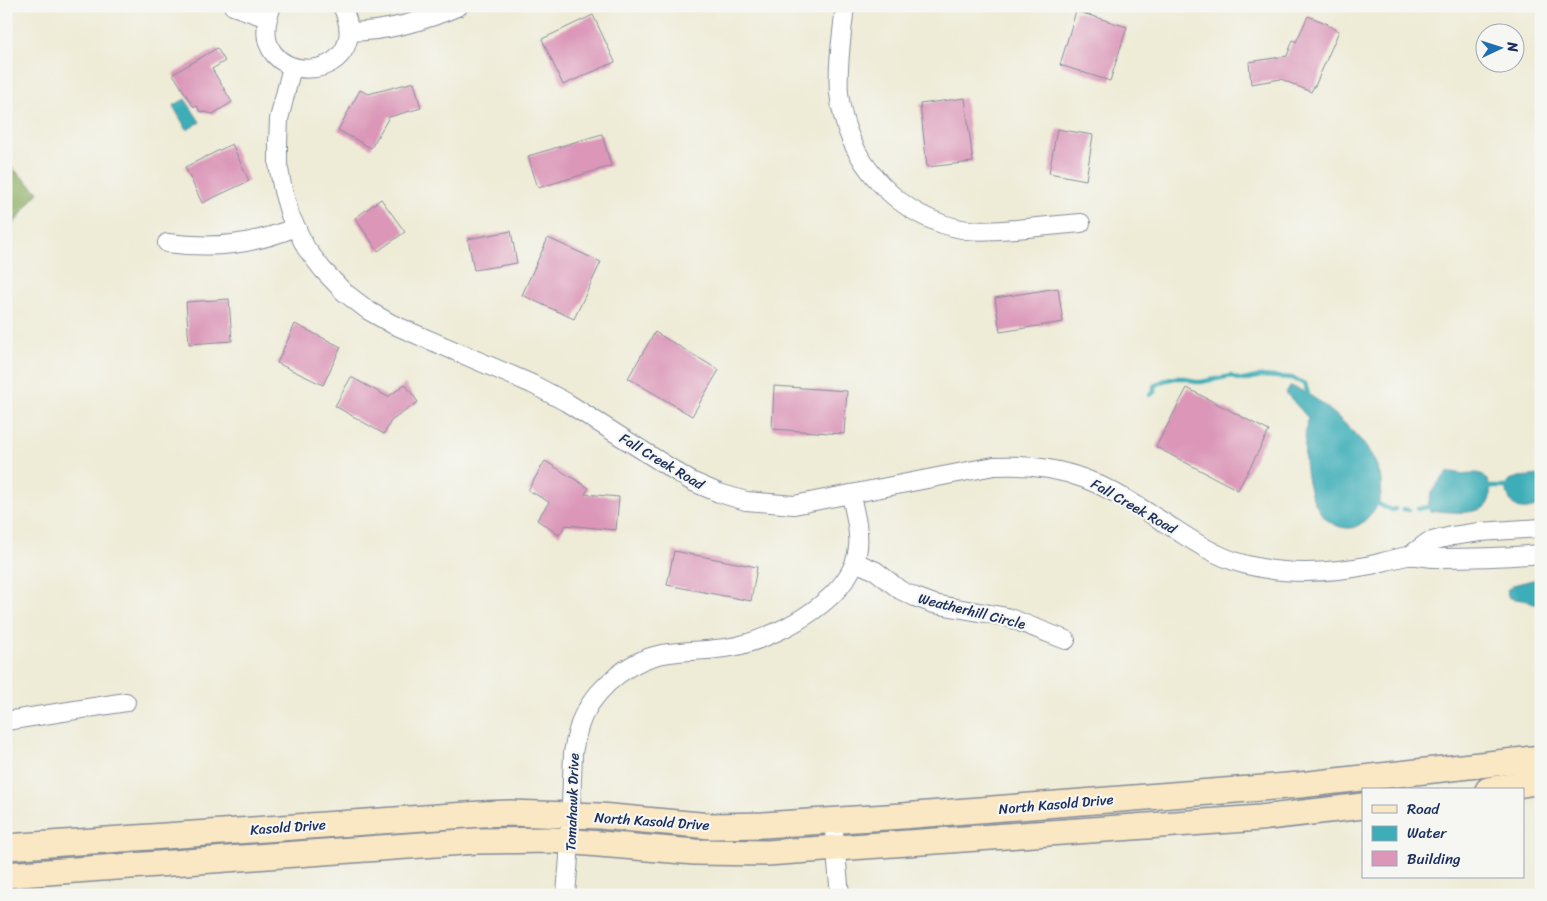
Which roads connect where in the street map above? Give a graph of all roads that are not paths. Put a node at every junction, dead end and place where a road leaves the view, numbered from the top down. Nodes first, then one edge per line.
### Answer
1 (233, 6) edge
2 (342, 6) edge
3 (459, 6) edge
4 (845, 6) edge
5 (270, 12) edge
6 (349, 32) junction
7 (292, 67) junction
8 (1080, 224) dead end
9 (296, 227) junction
10 (167, 243) dead end
11 (851, 495) junction
12 (1541, 528) edge
13 (1541, 554) edge
14 (1409, 556) junction
15 (855, 562) junction
16 (1066, 640) dead end
17 (126, 702) dead end
18 (6, 721) edge
19 (1541, 758) edge
20 (1541, 781) edge
21 (1500, 788) edge
22 (1362, 806) edge
23 (570, 816) junction
24 (833, 821) junction
25 (570, 842) junction
26 (6, 847) edge
27 (835, 848) junction
28 (6, 875) edge
29 (566, 895) edge
30 (840, 895) edge

1 - 5 street
2 - 6 street
3 - 6 street
4 - 8 street
5 - 7 street
6 - 7 street
7 - 9 street, Fall Creek Road
9 - 10 street
9 - 11 street, Fall Creek Road
11 - 14 street, Fall Creek Road
11 - 15 street, Tomahawk Drive
12 - 14 street, Fall Creek Road
13 - 14 street, Fall Creek Road
15 - 16 street, Weatherhill Circle
15 - 23 street, Tomahawk Drive
17 - 18 street
19 - 24 main road, North Kasold Drive
20 - 21 main road
22 - 27 main road, North Kasold Drive
23 - 24 main road, North Kasold Drive
23 - 25 street, Tomahawk Drive
23 - 26 main road, Kasold Drive
24 - 27 street
25 - 27 main road, North Kasold Drive
25 - 28 main road, Kasold Drive
25 - 29 street, Tomahawk Drive
27 - 30 street

